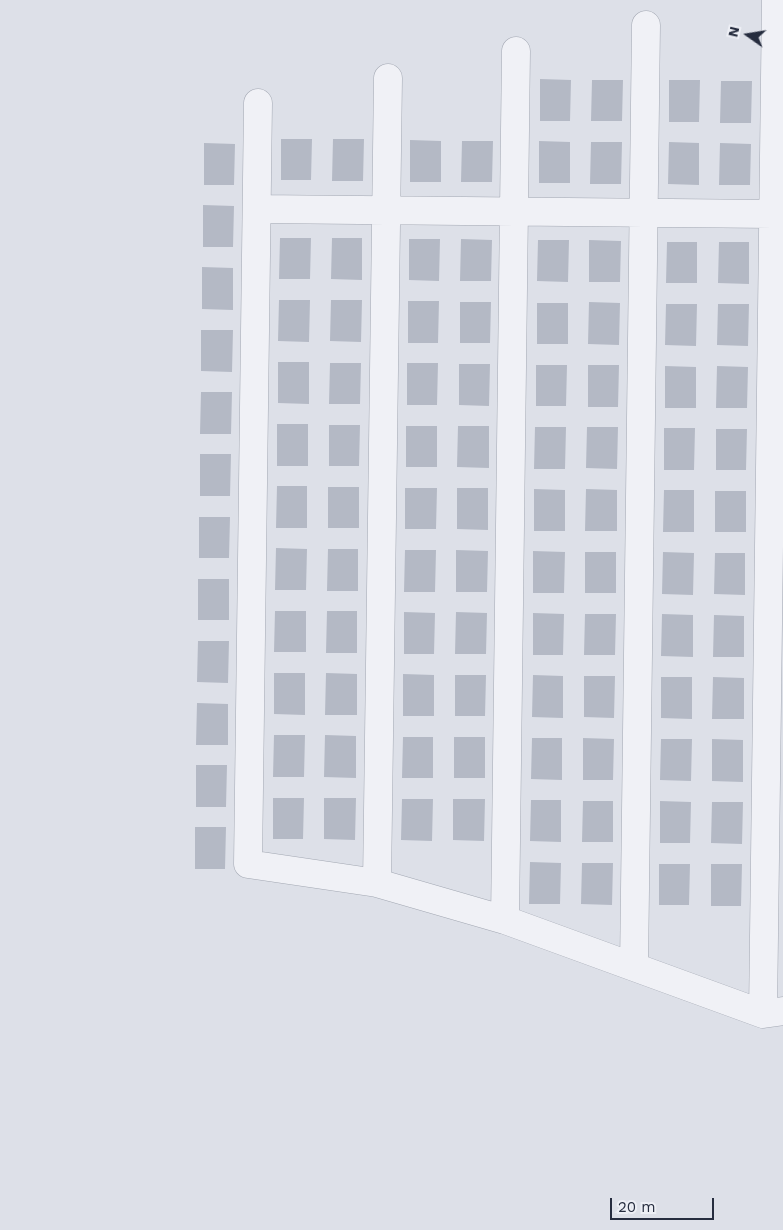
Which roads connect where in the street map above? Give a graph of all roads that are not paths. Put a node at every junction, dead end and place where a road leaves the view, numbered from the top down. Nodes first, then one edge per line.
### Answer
1 (776, 0) edge
2 (646, 25) dead end
3 (516, 51) dead end
4 (388, 78) dead end
5 (779, 90) edge
6 (258, 103) dead end
7 (256, 208) junction
8 (386, 210) junction
9 (514, 211) junction
10 (644, 213) junction
11 (773, 214) junction
12 (377, 883) junction
13 (505, 920) junction
14 (634, 967) junction
15 (773, 1012) edge

1 - 5 street
2 - 10 street
3 - 9 street
4 - 8 street
5 - 11 street
6 - 7 street
7 - 8 street
7 - 12 street
8 - 9 street
8 - 12 street
9 - 10 street
9 - 13 street
10 - 11 street
10 - 14 street
11 - 15 street
12 - 13 street
13 - 14 street
14 - 15 street

